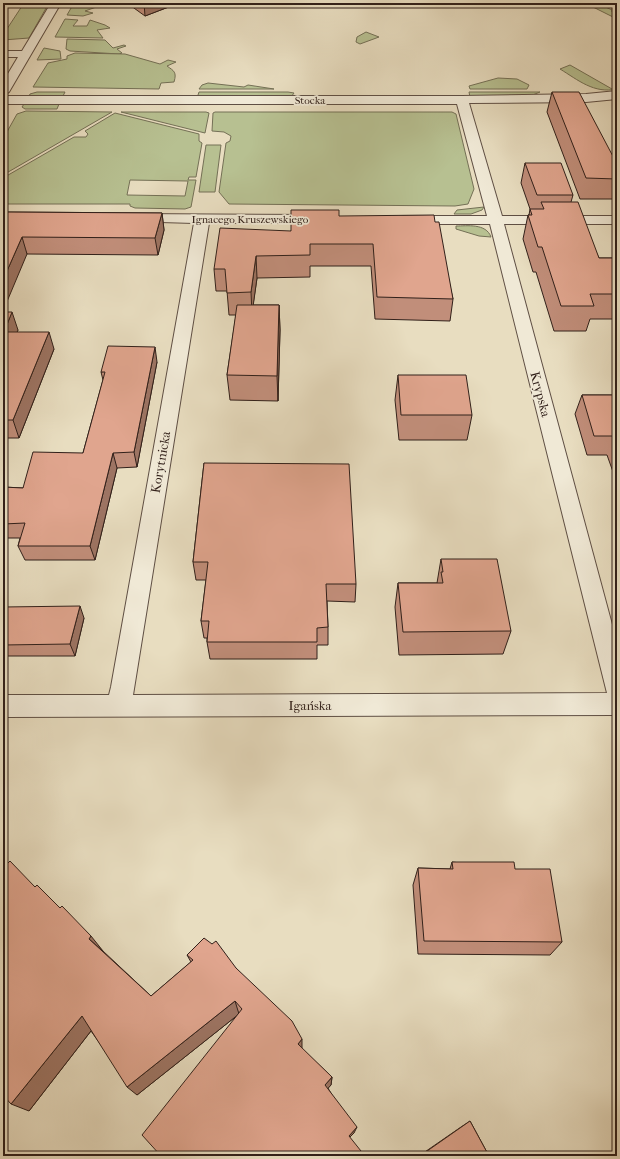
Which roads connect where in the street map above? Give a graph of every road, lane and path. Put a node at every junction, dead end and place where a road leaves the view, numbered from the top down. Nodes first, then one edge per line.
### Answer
1 (56, 3) edge
2 (3, 54) edge
3 (26, 54) junction
4 (3, 92) edge
5 (617, 94) edge
6 (3, 100) edge
7 (462, 100) junction
8 (118, 218) edge
9 (202, 219) junction
10 (334, 220) edge
11 (387, 220) edge
12 (617, 220) edge
13 (496, 221) junction
14 (617, 688) edge
15 (617, 704) edge
16 (3, 706) edge
17 (118, 706) junction

1 - 3 street
2 - 3 street
3 - 4 street
5 - 7 street, Stocka
6 - 7 street, Stocka
7 - 13 street, Krypska
8 - 9 street, Ignacego Kruszewskiego
9 - 10 street, Ignacego Kruszewskiego
9 - 17 street, Korytnicka
11 - 13 street
12 - 13 street
13 - 14 street, Krypska
15 - 17 street, Igańska
16 - 17 street, Igańska

